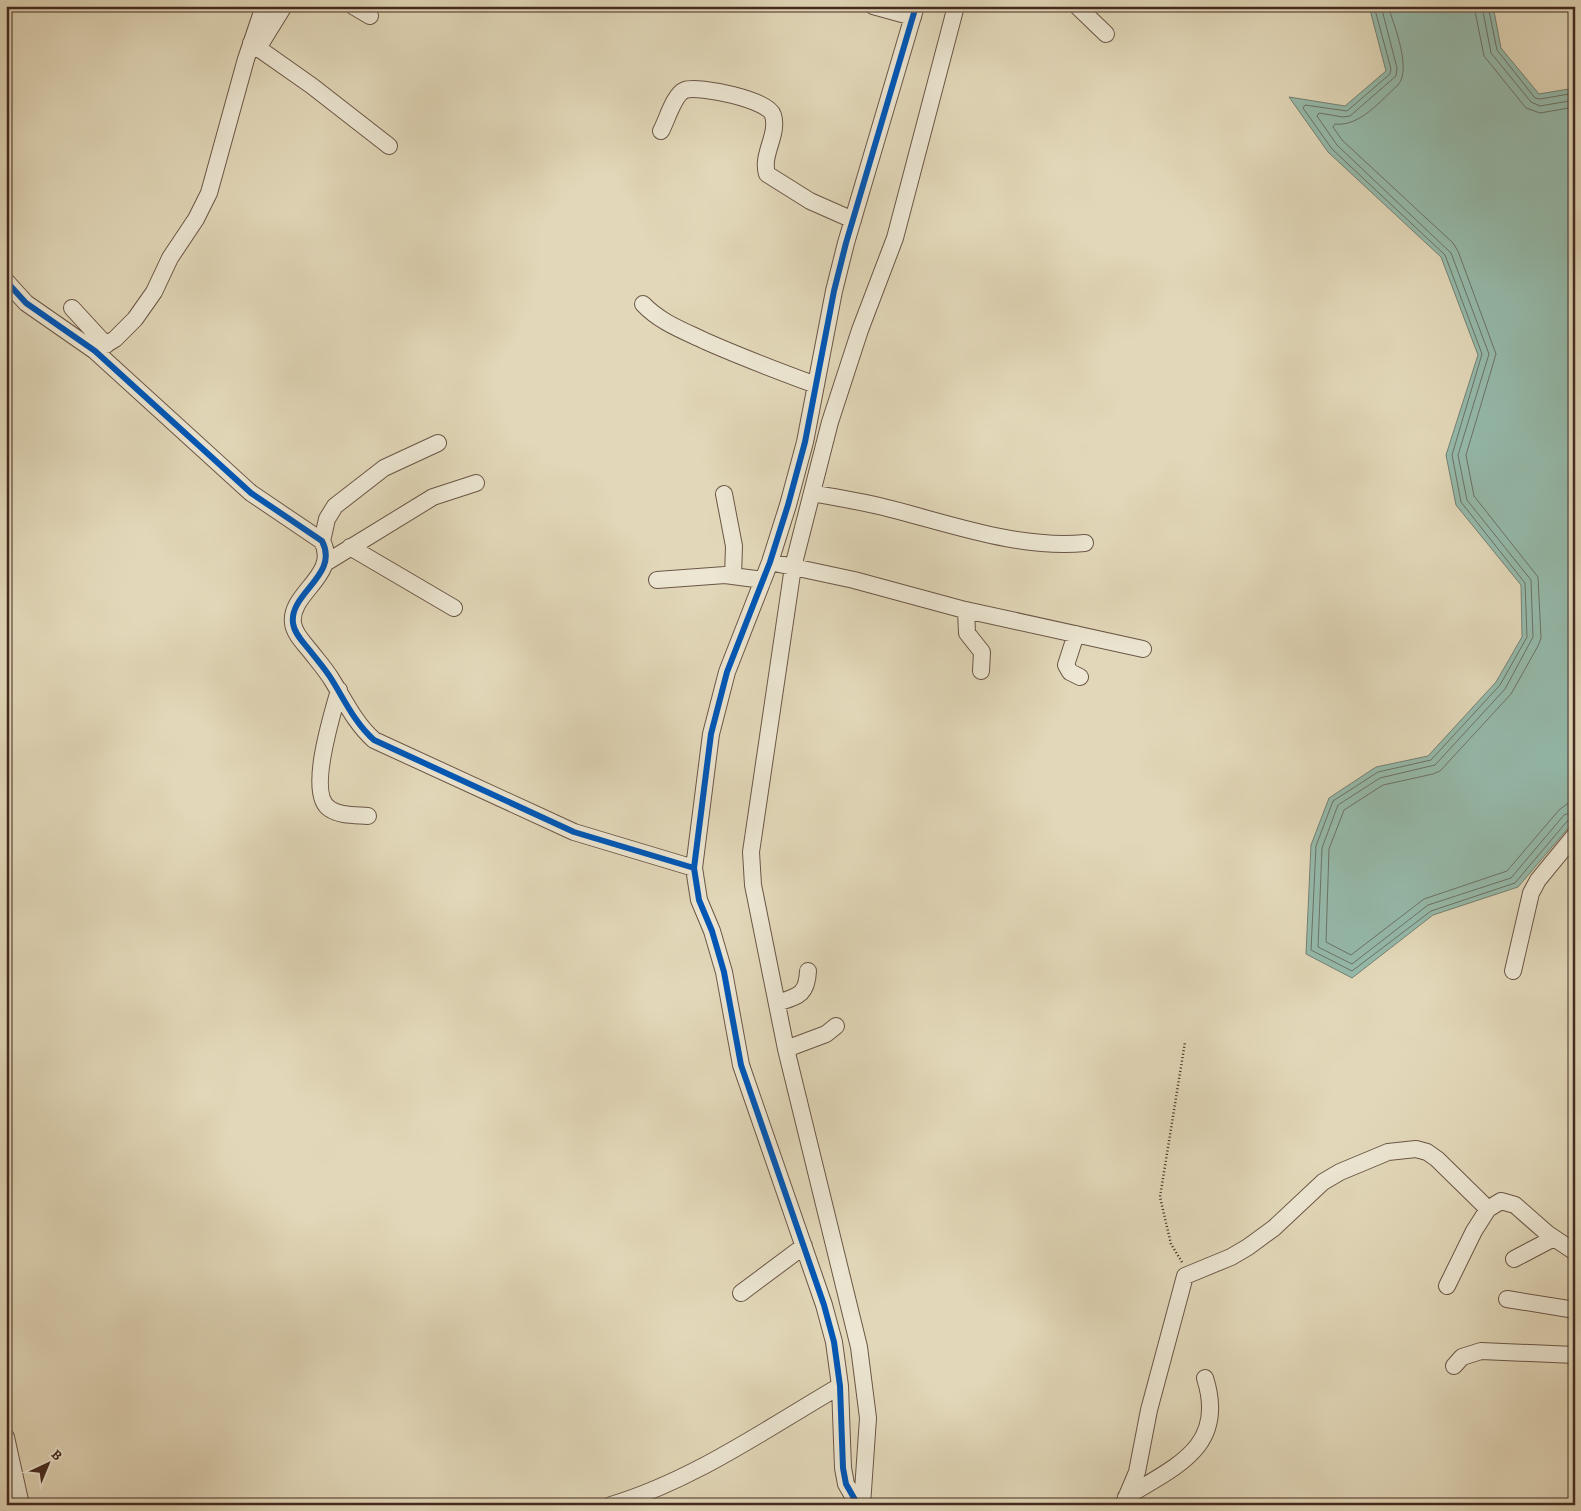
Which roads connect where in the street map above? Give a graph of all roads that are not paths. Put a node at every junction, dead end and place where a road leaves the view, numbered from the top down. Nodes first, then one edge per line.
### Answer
1 (264, 6) edge
2 (284, 6) edge
3 (353, 6) edge
4 (873, 6) edge
5 (956, 6) edge
6 (1077, 6) edge
7 (914, 12) edge
8 (370, 16) dead end
9 (1106, 34) dead end
10 (255, 46) junction
11 (661, 131) dead end
12 (389, 146) dead end
13 (853, 220) junction
14 (6, 281) edge
15 (643, 304) dead end
16 (72, 308) dead end
17 (100, 348) junction
18 (816, 385) junction
19 (438, 444) dead end
20 (476, 483) dead end
21 (724, 494) dead end
22 (812, 494) junction
23 (322, 542) junction
24 (1086, 543) dead end
25 (350, 547) junction
26 (327, 562) junction
27 (782, 564) junction
28 (733, 576) junction
29 (658, 580) dead end
30 (763, 580) junction
31 (454, 608) dead end
32 (966, 610) junction
33 (1076, 634) junction
34 (1143, 649) dead end
35 (981, 671) dead end
36 (1080, 677) dead end
37 (339, 690) junction
38 (368, 816) dead end
39 (1575, 835) edge
40 (694, 868) junction
41 (808, 971) dead end
42 (1513, 971) dead end
43 (777, 1003) junction
44 (836, 1026) dead end
45 (786, 1049) junction
46 (1488, 1209) junction
47 (1554, 1238) junction
48 (804, 1246) junction
49 (1575, 1252) edge
50 (1514, 1259) dead end
51 (1447, 1286) dead end
52 (741, 1293) dead end
53 (1507, 1299) dead end
54 (1575, 1310) edge
55 (1575, 1355) edge
56 (1454, 1366) dead end
57 (1206, 1378) dead end
58 (840, 1386) junction
59 (6, 1437) edge
60 (1125, 1501) edge
61 (858, 1503) edge
62 (21, 1505) edge
63 (611, 1505) edge

1 - 10 street
2 - 10 street
3 - 8 street
4 - 7 street
5 - 22 street
6 - 9 street
7 - 13 street
10 - 12 street
10 - 17 street
11 - 13 street
13 - 18 street
14 - 17 street
15 - 18 street
16 - 17 street
17 - 23 street
18 - 27 street
19 - 23 street
20 - 25 street
21 - 28 street
22 - 24 street
22 - 27 street
23 - 26 street
25 - 26 street
25 - 31 street
26 - 37 street
27 - 30 street
27 - 32 street
27 - 43 street
28 - 29 street
28 - 30 street
30 - 40 street
32 - 33 street
32 - 35 street
33 - 34 street
33 - 36 street
37 - 38 street
37 - 40 street
39 - 42 street
40 - 48 street
41 - 43 street
43 - 45 street
44 - 45 street
45 - 61 street
46 - 47 street
46 - 51 street
46 - 60 street
47 - 49 street
47 - 50 street
48 - 52 street
48 - 58 street
53 - 54 street
55 - 56 street
57 - 60 street
58 - 61 street
58 - 63 street
59 - 62 street

